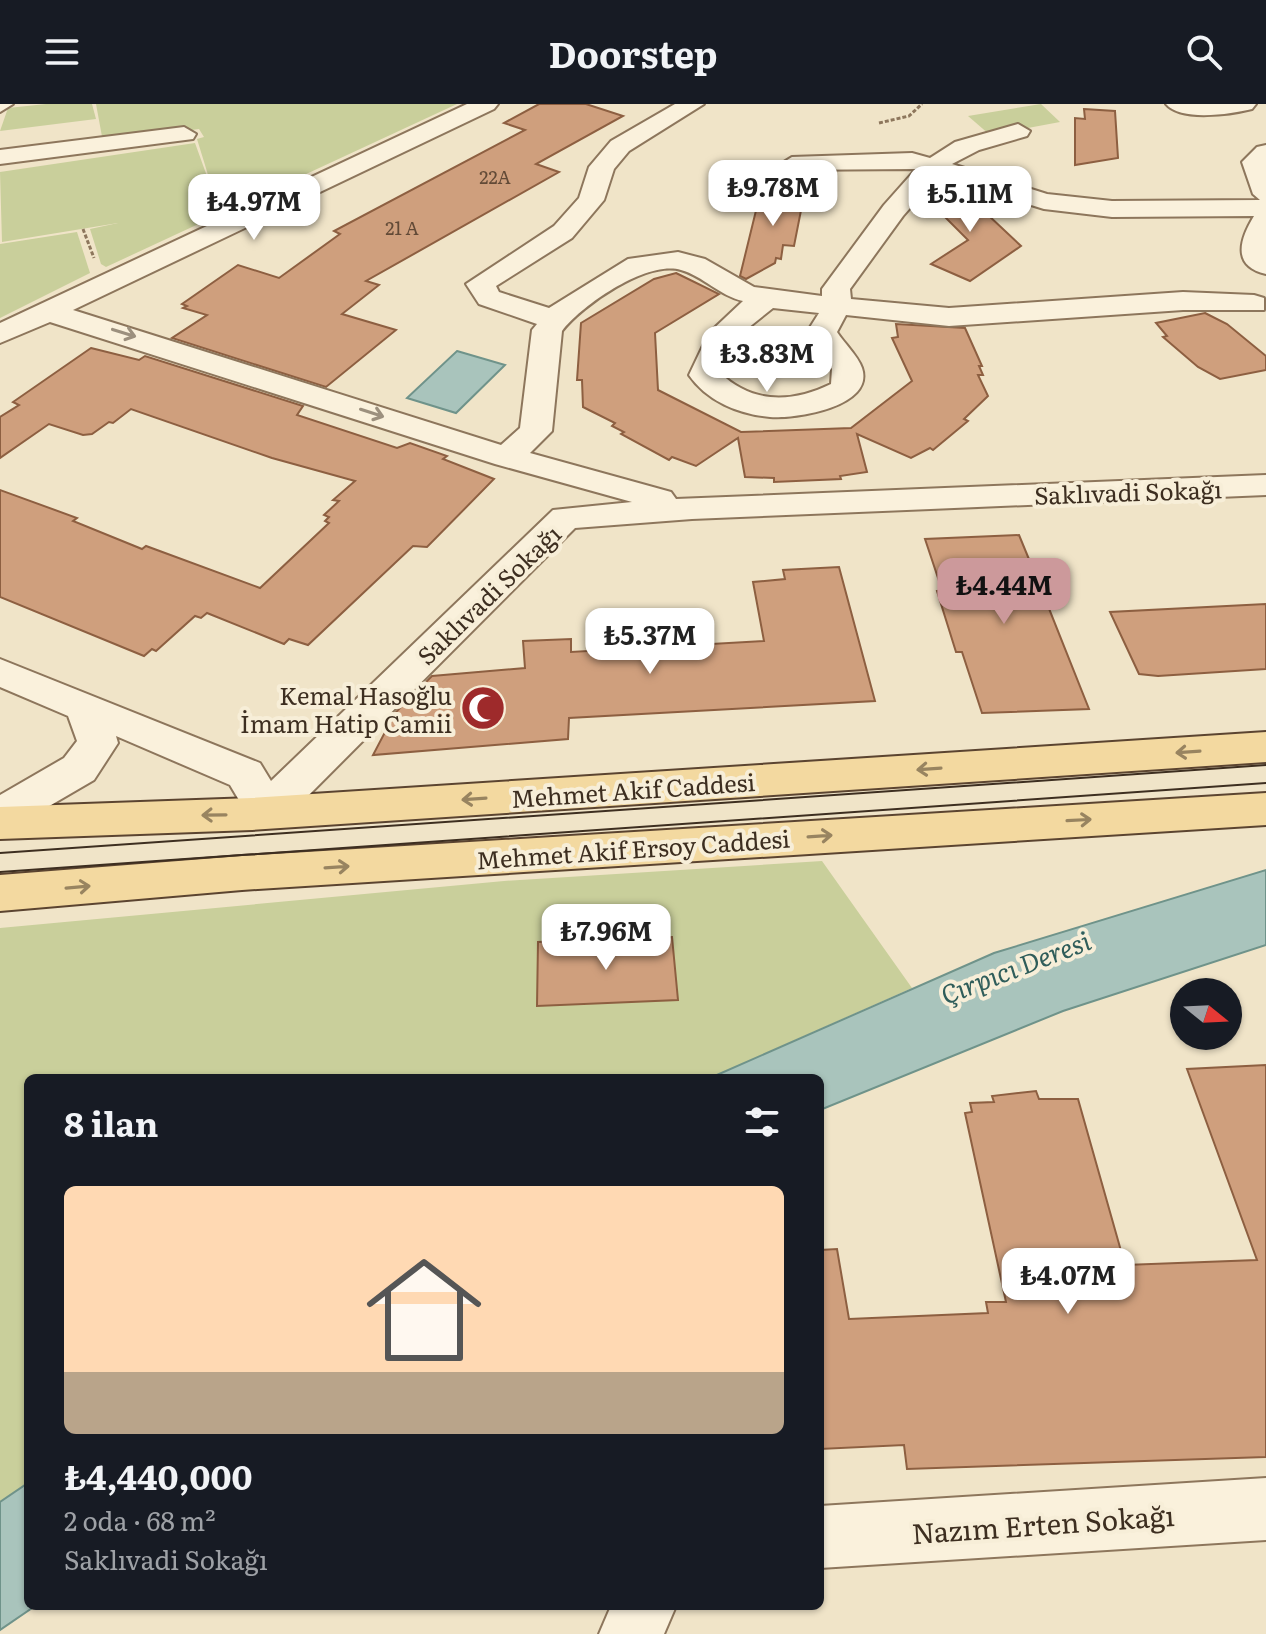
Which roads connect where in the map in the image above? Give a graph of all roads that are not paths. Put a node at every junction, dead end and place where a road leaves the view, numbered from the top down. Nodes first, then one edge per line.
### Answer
1 (486, 104) edge
2 (692, 104) edge
3 (1178, 104) edge
4 (1244, 104) edge
5 (1018, 131) dead end
6 (184, 134) dead end
7 (1266, 152) edge
8 (0, 157) edge
9 (792, 165) dead end
10 (937, 165) junction
11 (1266, 194) edge
12 (1266, 208) edge
13 (1266, 217) edge
14 (1266, 266) edge
15 (768, 299) junction
16 (837, 307) junction
17 (1261, 309) edge
18 (49, 312) junction
19 (555, 320) junction
20 (0, 334) edge
21 (507, 457) junction
22 (1266, 485) edge
23 (692, 508) junction
24 (0, 672) edge
25 (85, 708) junction
26 (1266, 747) edge
27 (1266, 809) edge
28 (0, 815) edge
29 (0, 823) edge
30 (0, 893) edge
31 (1266, 1509) edge
32 (824, 1537) edge
33 (642, 1610) edge
34 (631, 1634) edge

1 - 18 street
2 - 19 street
3 - 4 street
5 - 10 street
6 - 8 street
7 - 11 street
9 - 10 street
10 - 12 street
10 - 16 street
13 - 14 street
15 - 16 street
15 - 16 street
15 - 19 street
16 - 17 street
18 - 20 street
18 -> 21 street
19 - 21 street
21 - 23 street
22 - 23 street, Saklıvadi Sokağı
23 - 25 street, Saklıvadi Sokağı
24 - 25 street, Saklıvadi Sokağı
25 - 28 street
26 -> 29 main road, Mehmet Akif Caddesi
30 -> 27 main road, Mehmet Akif Ersoy Caddesi
31 - 32 street, Nazım Erten Sokağı
33 - 34 street

